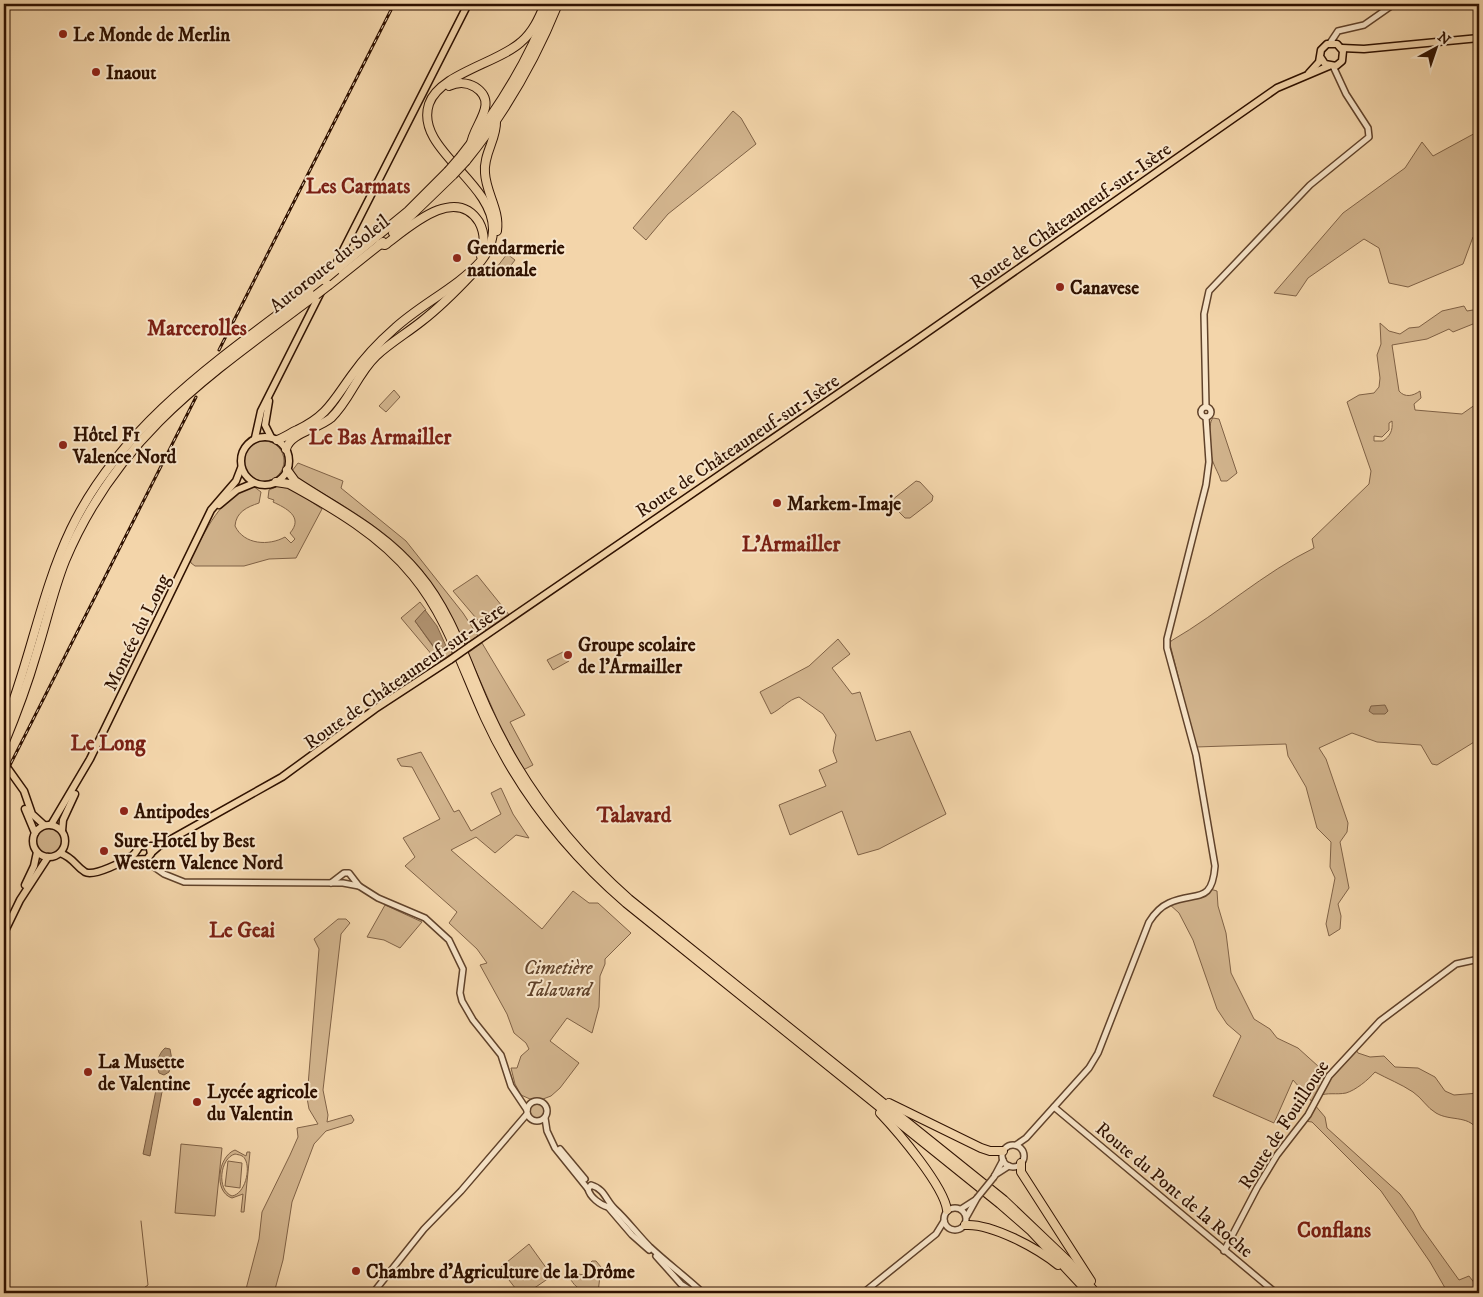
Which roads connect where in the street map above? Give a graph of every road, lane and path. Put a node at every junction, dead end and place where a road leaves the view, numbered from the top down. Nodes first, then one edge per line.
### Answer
1 (468, 4) edge
2 (545, 4) edge
3 (550, 4) edge
4 (558, 4) edge
5 (1394, 4) edge
6 (1479, 38) edge
7 (1336, 45) junction
8 (1364, 49) junction
9 (1321, 58) junction
10 (1341, 61) junction
11 (1331, 66) junction
12 (1307, 76) junction
13 (1341, 82) junction
14 (496, 121) junction
15 (471, 144) junction
16 (463, 159) junction
17 (451, 173) junction
18 (495, 239) junction
19 (380, 244) junction
20 (458, 280) junction
21 (326, 282) junction
22 (273, 387) junction
23 (255, 438) junction
24 (274, 438) junction
25 (286, 449) junction
26 (241, 468) junction
27 (287, 470) junction
28 (276, 482) junction
29 (254, 483) junction
30 (208, 517) junction
31 (4, 726) edge
32 (4, 744) edge
33 (90, 759) junction
34 (4, 762) edge
35 (514, 769) junction
36 (17, 781) junction
37 (523, 783) junction
38 (48, 825) junction
39 (62, 831) junction
40 (35, 833) junction
41 (66, 844) junction
42 (37, 852) junction
43 (60, 854) junction
44 (145, 854) junction
45 (48, 857) junction
46 (79, 864) junction
47 (340, 877) junction
48 (348, 881) junction
49 (331, 883) junction
50 (20, 900) junction
51 (4, 933) edge
52 (1479, 959) edge
53 (864, 1095) junction
54 (517, 1096) junction
55 (874, 1096) junction
56 (531, 1103) junction
57 (1054, 1106) junction
58 (527, 1112) junction
59 (545, 1118) junction
60 (534, 1121) junction
61 (519, 1126) junction
62 (547, 1132) junction
63 (1026, 1138) junction
64 (1016, 1145) junction
65 (1022, 1150) junction
66 (1003, 1151) junction
67 (1003, 1160) junction
68 (1021, 1163) junction
69 (1009, 1166) junction
70 (994, 1176) junction
71 (590, 1187) junction
72 (976, 1199) junction
73 (609, 1206) junction
74 (961, 1209) junction
75 (947, 1210) junction
76 (967, 1217) junction
77 (944, 1221) junction
78 (965, 1225) junction
79 (950, 1229) junction
80 (936, 1234) junction
81 (1224, 1251) junction
82 (1081, 1284) junction
83 (373, 1293) edge
84 (695, 1293) edge
85 (703, 1293) edge
86 (863, 1293) edge
87 (1089, 1293) edge
88 (1097, 1293) edge
89 (1276, 1293) edge

1 - 22 main road
2 - 20 highway
3 - 15 highway, Autoroute du Soleil
4 - 14 highway, Autoroute du Soleil
5 - 7 street
6 - 8 main road
7 - 8 main road
7 - 9 main road
7 - 10 main road
8 - 10 main road, Route de Châteauneuf-sur-Isère
9 - 11 main road
9 - 12 main road
10 - 11 main road, Route de Châteauneuf-sur-Isère
10 - 13 street
11 - 12 main road, Route de Châteauneuf-sur-Isère
11 - 13 street
12 - 44 main road, Route de Châteauneuf-sur-Isère, bridge
13 - 57 street
14 - 16 highway, Autoroute du Soleil
14 - 18 highway
15 - 16 highway, Autoroute du Soleil
15 - 18 highway
16 - 17 highway, Autoroute du Soleil, bridge
17 - 19 highway, Autoroute du Soleil
17 - 21 highway, Autoroute du Soleil, bridge
18 - 25 highway
19 - 20 highway
19 - 21 highway, Autoroute du Soleil
20 - 24 highway
21 - 31 highway, Autoroute du Soleil
21 - 32 highway, Autoroute du Soleil, bridge
22 - 23 main road
22 - 24 main road
23 - 24 main road
23 - 26 main road
24 - 25 main road
25 - 27 main road
26 - 29 main road
26 - 30 main road, Montée du Long
27 - 28 main road
27 - 35 highway
28 - 29 main road
28 - 35 highway
29 - 30 main road, Montée du Long
30 - 33 main road, Montée du Long
33 - 38 main road, Montée du Long
33 - 39 main road, Montée du Long
34 - 36 main road
35 - 37 highway
36 - 38 main road
36 - 40 main road
37 - 53 highway
37 - 55 highway
38 - 39 main road
38 - 40 main road
39 - 41 main road
40 - 42 main road
41 - 43 main road
41 - 46 main road
42 - 45 main road
42 - 50 main road
43 - 45 main road
43 - 46 main road
44 - 46 main road
44 - 49 street
45 - 50 main road
47 - 48 street
47 - 48 street
47 - 49 street
48 - 49 street
48 - 54 street
50 - 51 main road
52 - 81 street, Route de Fouillouse
53 - 75 highway
53 - 82 highway
54 - 56 street
54 - 58 street
55 - 66 highway
55 - 88 highway
56 - 58 street
56 - 59 street
57 - 63 street
57 - 81 street, Route du Pont de la Roche
58 - 60 street
58 - 61 street
59 - 60 street
59 - 62 street
60 - 61 street
60 - 62 street
61 - 83 street
62 - 71 street
63 - 64 street
63 - 65 street
64 - 65 street
64 - 66 street
65 - 68 street
66 - 67 street
67 - 69 street
67 - 70 street
68 - 69 street
68 - 88 highway
69 - 70 street
70 - 72 street, bridge
71 - 73 street
71 - 73 street
72 - 74 street
72 - 76 street
73 - 84 street
73 - 85 street
74 - 75 street
74 - 76 street
75 - 77 street
76 - 78 street
77 - 79 street
77 - 80 street
78 - 79 street
78 - 82 highway
79 - 80 street
80 - 86 street
81 - 89 street, Route du Pont de la Roche
82 - 87 highway

